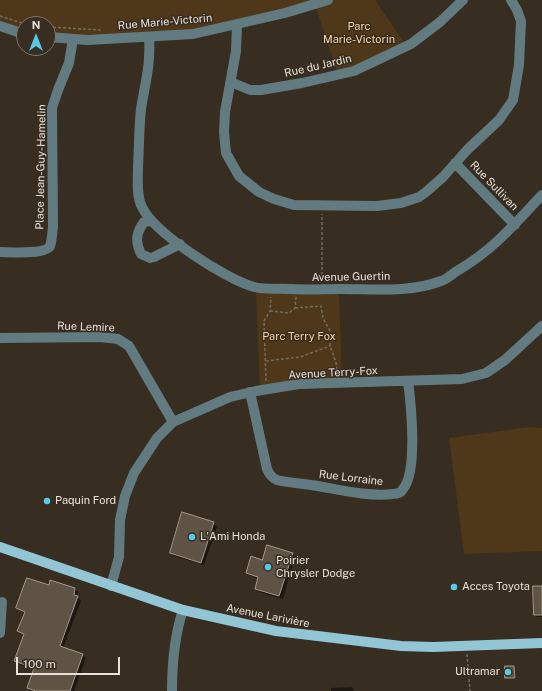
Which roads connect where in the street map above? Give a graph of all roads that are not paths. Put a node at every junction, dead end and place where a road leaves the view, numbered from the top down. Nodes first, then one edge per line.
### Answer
1 (328, 0) edge
2 (463, 0) edge
3 (511, 0) edge
4 (237, 25) junction
5 (0, 26) edge
6 (16, 31) edge
7 (149, 37) junction
8 (56, 38) edge
9 (73, 39) junction
10 (231, 82) junction
11 (455, 163) junction
12 (542, 195) edge
13 (151, 221) junction
14 (515, 225) junction
15 (180, 244) junction
16 (0, 252) edge
17 (542, 326) edge
18 (0, 338) edge
19 (408, 381) junction
20 (250, 392) junction
21 (173, 422) junction
22 (0, 547) edge
23 (111, 586) junction
24 (4, 602) edge
25 (183, 610) junction
26 (0, 633) edge
27 (542, 643) edge
28 (172, 691) edge

1 - 4 street, Rue Marie-Victorin
2 - 10 street, Rue du Jardin
3 - 11 street
4 - 7 street, Rue Marie-Victorin
4 - 10 street
5 - 6 street
7 - 9 street, Rue Marie-Victorin
7 - 13 street, Avenue Guertin
8 - 9 street, Rue Marie-Victorin
9 - 16 street, Place Jean-Guy-Hamelin
10 - 11 street
11 - 14 street, Rue Sullivan
12 - 14 street, Avenue Guertin
13 - 15 street, Avenue Guertin
13 - 15 street
14 - 15 street, Avenue Guertin
17 - 19 street, Avenue Terry-Fox
18 - 21 street, Rue Lemire
19 - 20 street, Avenue Terry-Fox
19 - 20 street, Rue Lorraine
20 - 21 street, Avenue Terry-Fox
21 - 23 street, Avenue Terry-Fox
22 - 23 main road, Avenue Larivière
23 - 25 main road, Avenue Larivière
24 - 26 street
25 - 27 main road, Avenue Larivière
25 - 28 street

